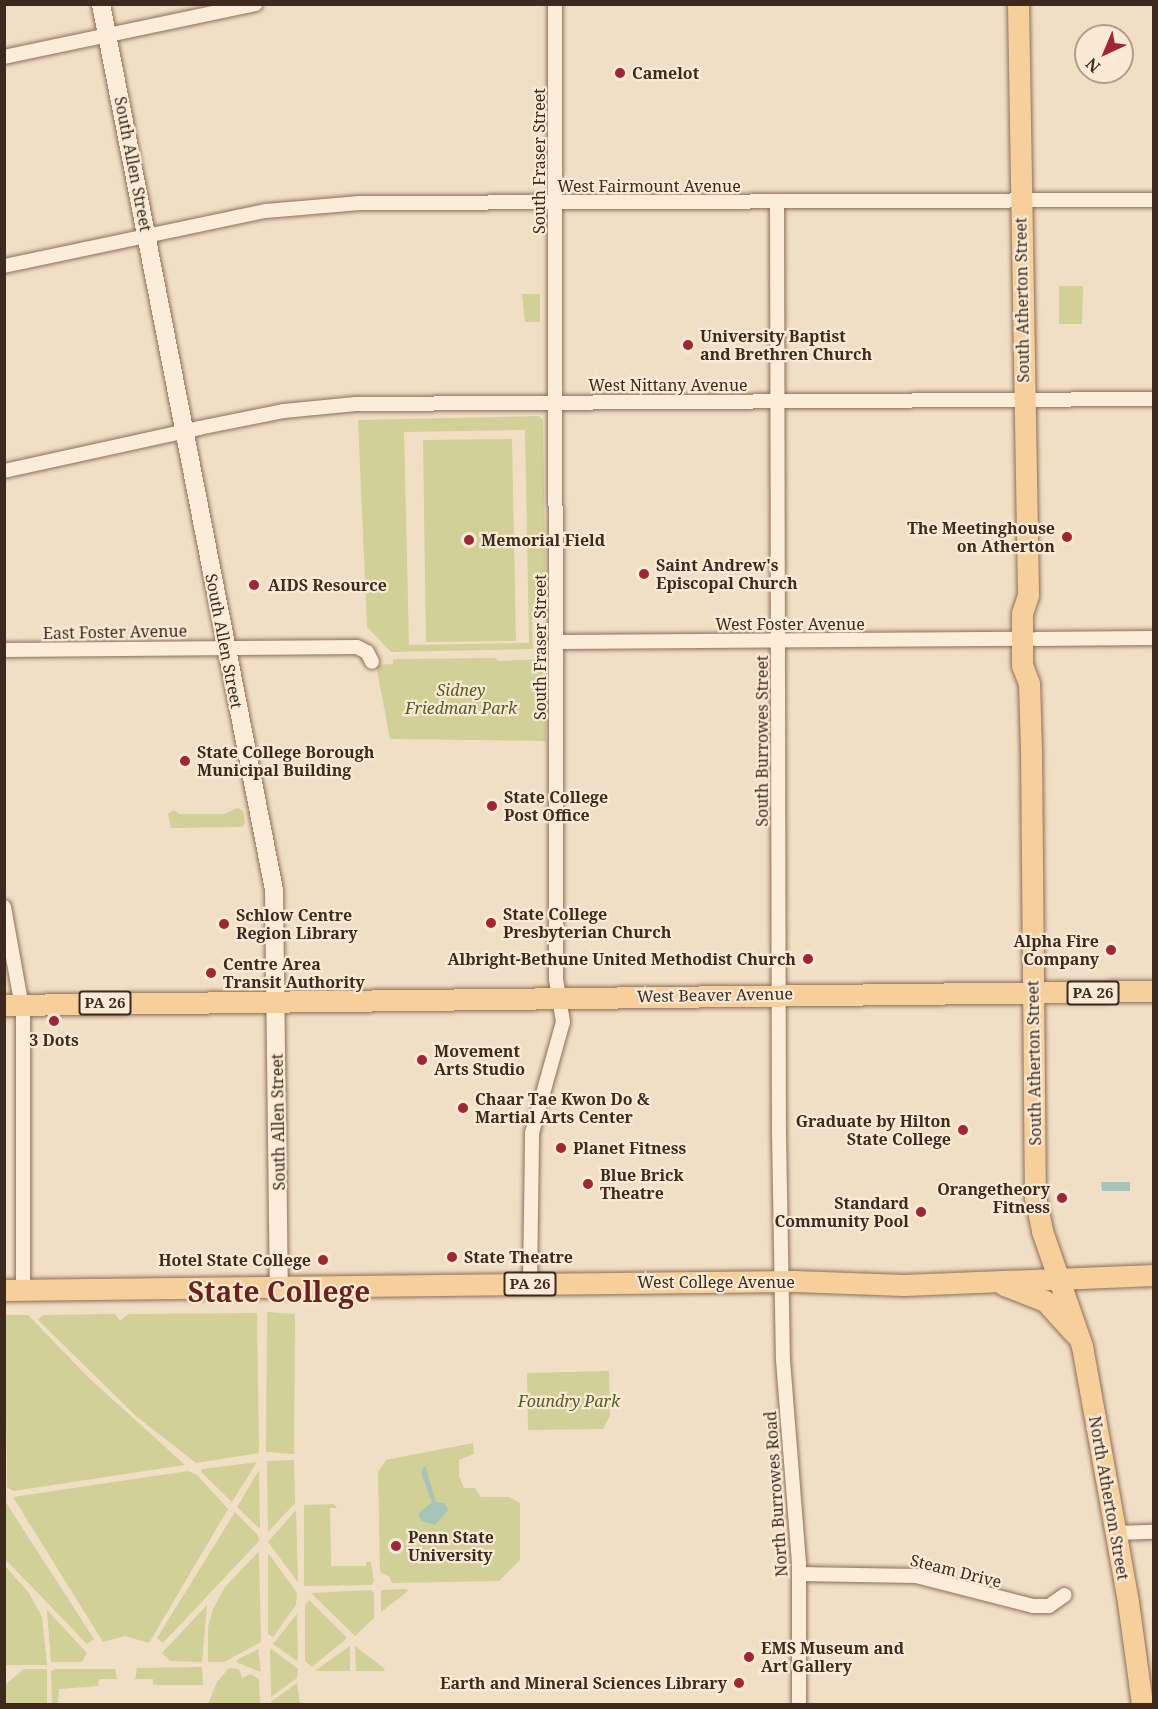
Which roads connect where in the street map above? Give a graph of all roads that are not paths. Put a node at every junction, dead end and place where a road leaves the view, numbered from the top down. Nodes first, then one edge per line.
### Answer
1 (101, 4) edge
2 (255, 4) edge
3 (555, 4) edge
4 (1018, 4) edge
5 (107, 34) junction
6 (4, 57) edge
7 (1020, 200) junction
8 (1154, 200) edge
9 (777, 201) junction
10 (555, 202) junction
11 (146, 234) junction
12 (4, 266) edge
13 (1154, 399) edge
14 (1024, 400) junction
15 (778, 401) junction
16 (556, 402) junction
17 (185, 431) junction
18 (4, 471) edge
19 (1154, 638) edge
20 (1029, 639) junction
21 (778, 641) junction
22 (557, 642) junction
23 (225, 647) junction
24 (4, 650) edge
25 (372, 662) dead end
26 (4, 907) edge
27 (1154, 991) edge
28 (1033, 993) junction
29 (779, 994) junction
30 (559, 999) junction
31 (276, 1002) junction
32 (13, 1004) edge
33 (1154, 1275) edge
34 (781, 1281) junction
35 (983, 1281) junction
36 (279, 1284) junction
37 (530, 1284) junction
38 (1063, 1286) junction
39 (14, 1289) edge
40 (1082, 1346) junction
41 (1154, 1532) edge
42 (1116, 1533) junction
43 (799, 1574) junction
44 (1065, 1595) dead end
45 (799, 1704) edge
46 (1142, 1704) edge

1 - 5 street, South Allen Street
2 - 5 street
3 - 10 street, South Fraser Street
4 - 7 main road, South Atherton Street
5 - 6 street
5 - 11 street, South Allen Street
7 - 8 street, West Fairmount Avenue
7 - 9 street, West Fairmount Avenue
7 - 14 main road, South Atherton Street
9 - 10 street, West Fairmount Avenue
9 - 15 street, South Burrowes Street
10 - 11 street, West Fairmount Avenue
10 - 16 street, South Fraser Street
11 - 12 street, West Fairmount Avenue
11 - 17 street, South Allen Street
13 - 14 street, West Nittany Avenue
14 - 15 street, West Nittany Avenue
14 - 20 main road, South Atherton Street
15 - 16 street, West Nittany Avenue
15 - 21 street, South Burrowes Street
16 - 17 street, West Nittany Avenue
16 - 22 street, South Fraser Street
17 - 18 street, West Nittany Avenue
17 - 23 street, South Allen Street
19 - 20 street, West Foster Avenue
20 - 21 street, West Foster Avenue
20 - 28 main road, South Atherton Street
21 - 22 street, West Foster Avenue
21 - 29 street, South Burrowes Street
22 - 30 street, South Fraser Street
23 - 24 street, East Foster Avenue
23 - 25 street
23 - 31 street, South Allen Street
26 - 32 street
27 - 28 main road, West Beaver Avenue / PA 26
28 - 29 main road, West Beaver Avenue / PA 26
28 - 38 main road, South Atherton Street
29 - 30 main road, West Beaver Avenue / PA 26
29 - 34 street, South Burrowes Street
30 - 31 main road, West Beaver Avenue / PA 26
30 - 37 street, South Fraser Street
31 - 32 main road, PA 26
31 - 36 street, South Allen Street
32 - 39 street
33 - 38 main road, West College Avenue / PA 26
34 - 35 main road, West College Avenue / PA 26
34 - 37 main road, West College Avenue / PA 26
34 - 43 street, North Burrowes Road
35 - 38 main road, West College Avenue / PA 26
35 - 40 main road
36 - 37 main road, West College Avenue / PA 26
36 - 39 main road, PA 26
38 - 40 main road, North Atherton Street
40 - 42 main road, North Atherton Street
41 - 42 street
42 - 46 main road, North Atherton Street
43 - 44 street, Steam Drive
43 - 45 street, North Burrowes Road

